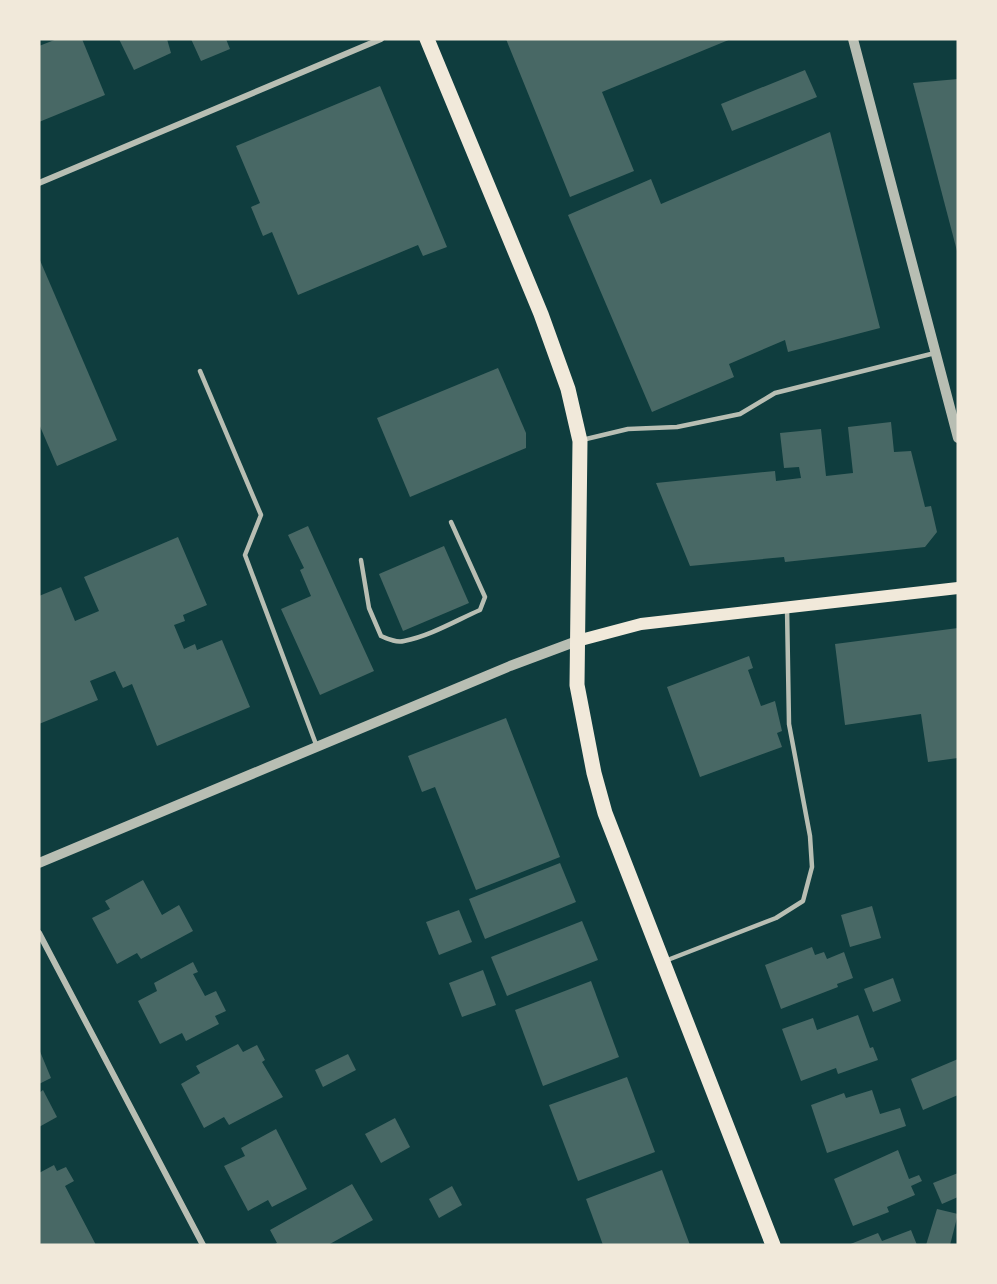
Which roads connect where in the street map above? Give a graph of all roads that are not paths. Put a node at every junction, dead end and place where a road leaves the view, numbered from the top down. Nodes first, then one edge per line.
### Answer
1 (381, 39) edge
2 (427, 39) edge
3 (853, 39) edge
4 (39, 183) edge
5 (936, 353) junction
6 (200, 371) dead end
7 (958, 438) edge
8 (579, 441) junction
9 (451, 522) dead end
10 (361, 560) dead end
11 (958, 588) edge
12 (787, 605) junction
13 (577, 641) junction
14 (317, 747) junction
15 (39, 863) edge
16 (39, 933) edge
17 (663, 962) junction
18 (203, 1245) edge
19 (773, 1245) edge

1 - 4 street
2 - 8 main road
3 - 5 street
5 - 7 street
5 - 8 lane
6 - 14 lane
8 - 13 main road
9 - 10 lane
11 - 12 main road
12 - 13 main road
12 - 17 lane
13 - 14 street
13 - 17 main road
14 - 15 street
16 - 18 street
17 - 19 main road

